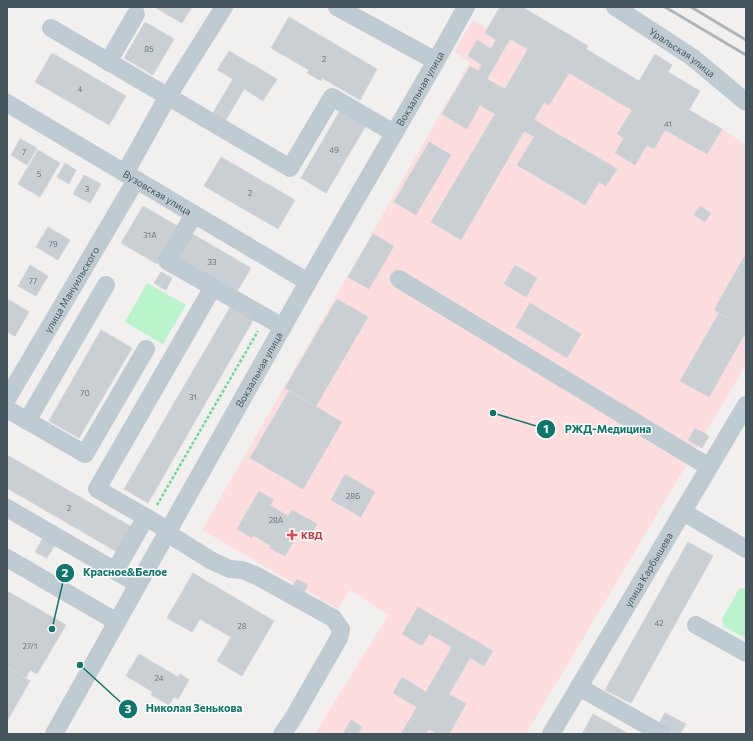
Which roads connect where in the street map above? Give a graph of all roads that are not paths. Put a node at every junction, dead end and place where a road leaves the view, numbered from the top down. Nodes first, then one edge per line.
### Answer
1 (224, 7) edge
2 (337, 7) edge
3 (466, 7) edge
4 (615, 7) edge
5 (363, 13) edge
6 (136, 14) dead end
7 (51, 28) dead end
8 (436, 61) junction
9 (108, 62) junction
10 (168, 96) junction
11 (746, 102) edge
12 (7, 104) edge
13 (394, 133) junction
14 (131, 176) junction
15 (194, 214) junction
16 (399, 279) dead end
17 (308, 282) junction
18 (106, 285) dead end
19 (213, 287) junction
20 (68, 296) junction
21 (92, 309) junction
22 (283, 327) junction
23 (146, 349) dead end
24 (7, 399) edge
25 (746, 405) edge
26 (7, 409) edge
27 (27, 421) junction
28 (709, 467) junction
29 (7, 508) edge
30 (683, 512) junction
31 (148, 518) junction
32 (168, 532) junction
33 (746, 549) edge
34 (7, 558) edge
35 (115, 571) junction
36 (138, 584) junction
37 (116, 622) junction
38 (696, 625) dead end
39 (746, 653) edge
40 (579, 688) junction
41 (54, 734) edge
42 (282, 734) edge
43 (551, 734) edge
44 (662, 734) edge

1 - 10 street, улица Мануильского
2 - 5 street
3 - 8 street, Вокзальная улица
4 - 11 street, Уральская улица
5 - 8 street
6 - 9 street
7 - 9 street
8 - 13 street, Вокзальная улица
9 - 10 street
10 - 13 street
10 - 14 street, улица Мануильского
12 - 14 street, Вузовская улица
13 - 17 street, Вокзальная улица
14 - 15 street, Вузовская улица
14 - 20 street, улица Мануильского
15 - 17 street, Вузовская улица
15 - 19 street
16 - 28 street
17 - 22 street, Вокзальная улица
18 - 21 street
19 - 22 street
19 - 31 street
20 - 21 street
20 - 24 street, улица Мануильского
21 - 27 street
22 - 32 street, Вокзальная улица
23 - 27 street
25 - 28 street, улица Карбышева
26 - 27 street
28 - 30 street, улица Карбышева
29 - 35 street
30 - 33 street
30 - 40 street, улица Карбышева
31 - 32 street
31 - 35 street
32 - 36 street, Вокзальная улица
32 - 42 street
34 - 37 street
35 - 36 street
36 - 37 street, Вокзальная улица
37 - 41 street, Вокзальная улица
38 - 39 street
40 - 43 street, улица Карбышева
40 - 44 street

